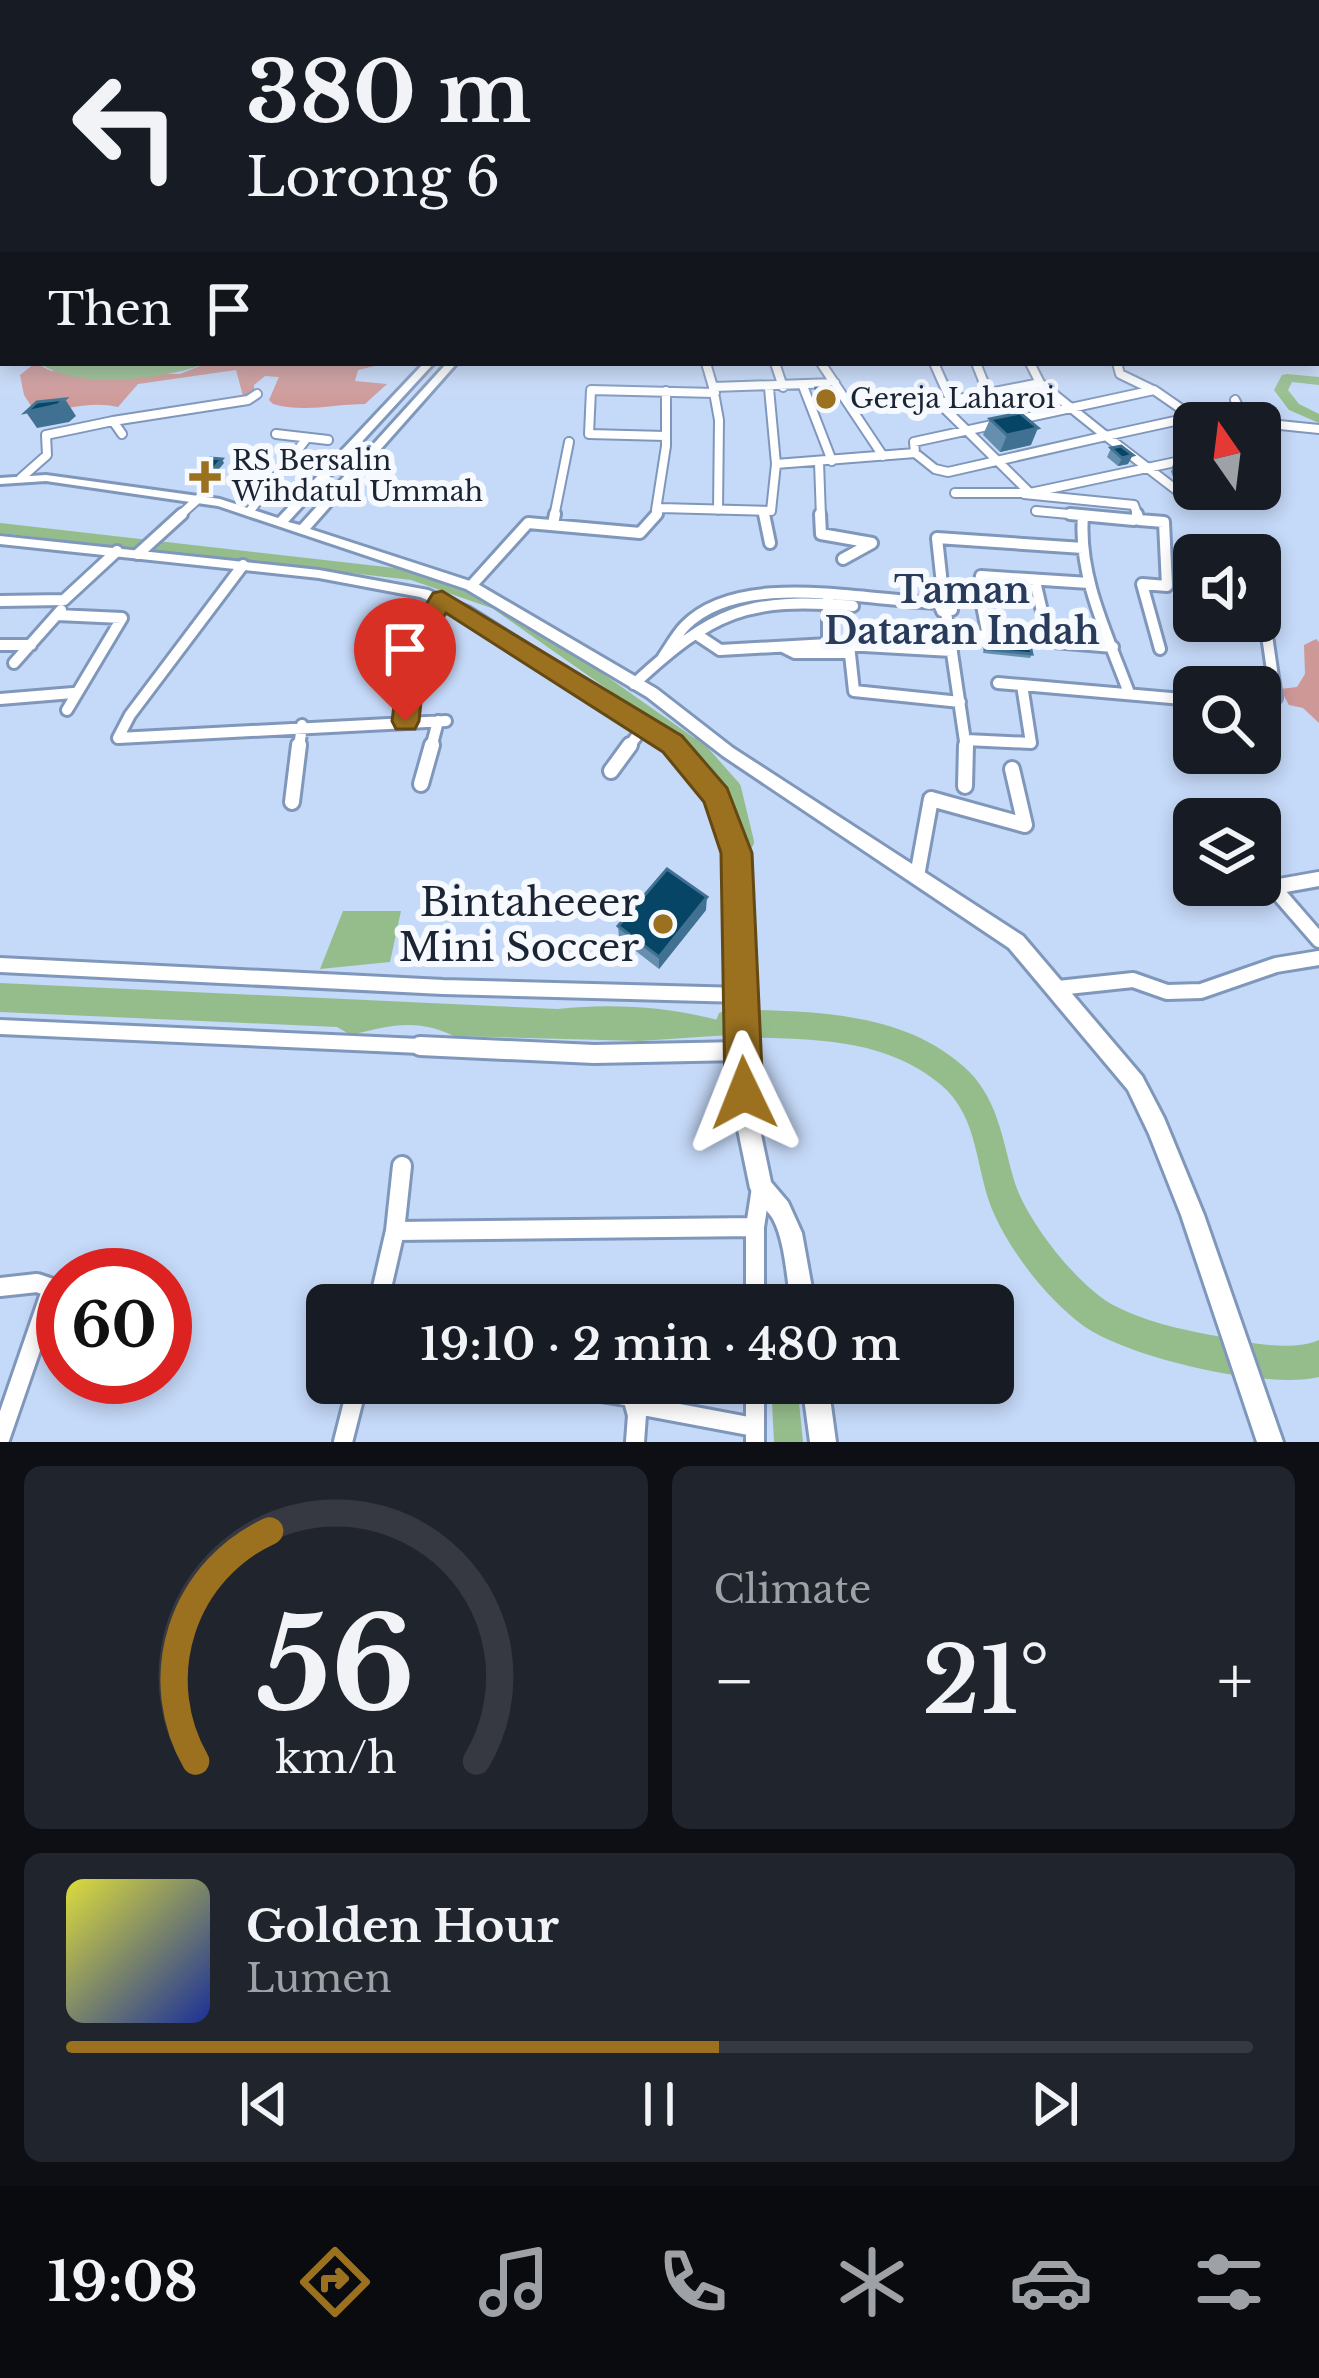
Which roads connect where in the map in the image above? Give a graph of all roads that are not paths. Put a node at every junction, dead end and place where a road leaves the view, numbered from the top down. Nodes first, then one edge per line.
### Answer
1 (426, 366) edge
2 (449, 366) edge
3 (707, 366) edge
4 (776, 366) edge
5 (823, 366) edge
6 (935, 366) edge
7 (977, 366) edge
8 (1032, 366) edge
9 (1118, 366) edge
10 (835, 383) junction
11 (1040, 383) junction
12 (803, 386) junction
13 (783, 387) junction
14 (769, 388) junction
15 (714, 390) junction
16 (1154, 390) junction
17 (667, 392) junction
18 (988, 392) junction
19 (257, 394) dead end
20 (950, 399) junction
21 (1173, 403) edge
22 (1071, 406) junction
23 (1014, 418) junction
24 (113, 421) junction
25 (1173, 421) edge
26 (1281, 425) edge
27 (968, 429) junction
28 (1319, 429) edge
29 (122, 434) dead end
30 (275, 434) dead end
31 (665, 436) junction
32 (1106, 436) junction
33 (307, 438) junction
34 (328, 440) dead end
35 (568, 442) dead end
36 (1049, 449) junction
37 (915, 453) junction
38 (883, 456) junction
39 (999, 460) junction
40 (825, 461) junction
41 (1173, 463) edge
42 (776, 464) junction
43 (1148, 468) junction
44 (21, 478) junction
45 (0, 481) edge
46 (1173, 487) edge
47 (955, 493) dead end
48 (1027, 494) junction
49 (198, 499) junction
50 (718, 509) junction
51 (656, 510) junction
52 (1036, 511) dead end
53 (248, 512) junction
54 (764, 512) junction
55 (1068, 514) junction
56 (1083, 516) junction
57 (1134, 520) dead end
58 (282, 521) junction
59 (554, 524) junction
60 (304, 528) junction
61 (0, 539) edge
62 (770, 543) dead end
63 (1082, 544) junction
64 (118, 551) junction
65 (138, 554) junction
66 (844, 560) dead end
67 (243, 565) junction
68 (1035, 581) junction
69 (1089, 584) junction
70 (472, 586) junction
71 (771, 596) junction
72 (71, 597) junction
73 (442, 599) junction
74 (828, 600) junction
75 (0, 601) edge
76 (942, 607) junction
77 (57, 615) junction
78 (950, 633) junction
79 (697, 634) junction
80 (988, 636) junction
81 (1049, 642) junction
82 (0, 644) edge
83 (828, 644) junction
84 (31, 645) junction
85 (783, 647) junction
86 (1112, 647) junction
87 (849, 649) junction
88 (1160, 649) dead end
89 (952, 651) junction
90 (663, 657) junction
91 (14, 663) dead end
92 (998, 683) dead end
93 (634, 684) junction
94 (1022, 686) junction
95 (1129, 693) junction
96 (73, 694) junction
97 (1173, 698) edge
98 (0, 699) edge
99 (960, 702) junction
100 (669, 705) junction
101 (67, 710) dead end
102 (405, 721) junction
103 (302, 725) junction
104 (644, 726) junction
105 (966, 740) junction
106 (1012, 769) dead end
107 (611, 771) dead end
108 (421, 784) dead end
109 (965, 786) dead end
110 (292, 802) dead end
111 (917, 876) junction
112 (1319, 879) edge
113 (1281, 886) edge
114 (1281, 895) edge
115 (1319, 940) edge
116 (1319, 958) edge
117 (0, 965) edge
118 (1058, 988) junction
119 (742, 995) junction
120 (0, 1027) edge
121 (741, 1051) junction
122 (402, 1166) dead end
123 (761, 1188) junction
124 (755, 1226) junction
125 (394, 1231) junction
126 (383, 1284) edge
127 (755, 1284) edge
128 (799, 1284) edge
129 (0, 1287) edge
130 (353, 1404) edge
131 (818, 1404) edge
132 (637, 1405) joint
133 (754, 1434) edge
134 (0, 1439) edge
135 (343, 1442) edge
136 (635, 1442) edge
137 (823, 1442) edge
138 (1270, 1442) edge

1 - 58 main road
2 - 60 main road
3 - 15 street
4 - 13 street
5 - 10 street
6 - 20 street
7 - 18 street
8 - 11 street
9 - 16 street
10 - 12 street
10 - 38 street
11 - 18 street
11 - 22 street
12 - 13 street
12 - 40 street
13 - 14 street
14 - 15 street
14 - 42 street
15 - 17 street
15 - 50 street
16 - 21 street
16 - 22 street
17 - 31 street
17 - 31 street
18 - 20 street
19 - 24 street
20 - 27 street
22 - 23 street
22 - 32 street
23 - 27 street
23 - 36 street
24 - 29 street
24 - 44 street
25 - 32 street
26 - 28 street
27 - 37 street
27 - 39 street
30 - 33 street
31 - 51 street
32 - 36 street
32 - 43 street
33 - 34 street
33 - 53 street
35 - 59 street
36 - 39 street
37 - 38 street
37 - 39 street
38 - 40 street
39 - 48 street
40 - 42 street
40 - 66 street
41 - 43 street
42 - 54 street
43 - 46 street
43 - 48 street
44 - 45 main road
44 - 49 main road
47 - 48 street
48 - 88 street
49 - 53 main road
49 - 65 street
50 - 51 street
50 - 54 street
51 - 59 street
52 - 55 street
53 - 58 main road
54 - 62 street
55 - 56 street
55 - 63 street
56 - 57 street
56 - 63 street
58 - 60 main road
59 - 70 street
60 - 70 main road
61 - 64 main road
63 - 69 street
63 - 76 street
64 - 65 main road
64 - 72 street
65 - 67 main road
67 - 73 main road
67 - 103 street
68 - 69 street
68 - 80 street
68 - 81 street
69 - 86 street
70 - 93 main road
71 - 74 street
71 - 79 street
71 - 90 street
72 - 75 street
72 - 77 street
73 - 102 street
73 - 104 main road
74 - 76 street
74 - 83 street
76 - 78 street
77 - 84 street
77 - 96 street
78 - 80 street
78 - 89 street
79 - 85 street
79 - 90 street
80 - 81 street
81 - 86 street
82 - 84 street
83 - 85 street
83 - 87 street
84 - 91 street
85 - 87 street
86 - 95 street
87 - 89 street
87 - 99 street
89 - 99 street
90 - 93 street
92 - 94 street
93 - 100 main road
94 - 95 street
94 - 105 street
95 - 97 street
96 - 98 street
96 - 101 street
99 - 105 street
100 - 104 main road
100 - 111 main road
102 - 103 street
102 - 108 street
103 - 110 street
104 - 107 street
104 - 119 main road
105 - 109 street
106 - 111 street
111 - 118 main road
112 - 113 street
114 - 115 street
116 - 118 street
117 - 119 street
118 - 138 main road
119 - 121 main road
120 - 121 street
121 - 123 main road
122 - 125 street
123 - 124 street
123 - 128 main road
124 - 125 street
124 - 127 street
125 - 126 street
129 - 134 street
130 - 135 street
131 - 137 main road
132 - 133 street
132 - 136 street

